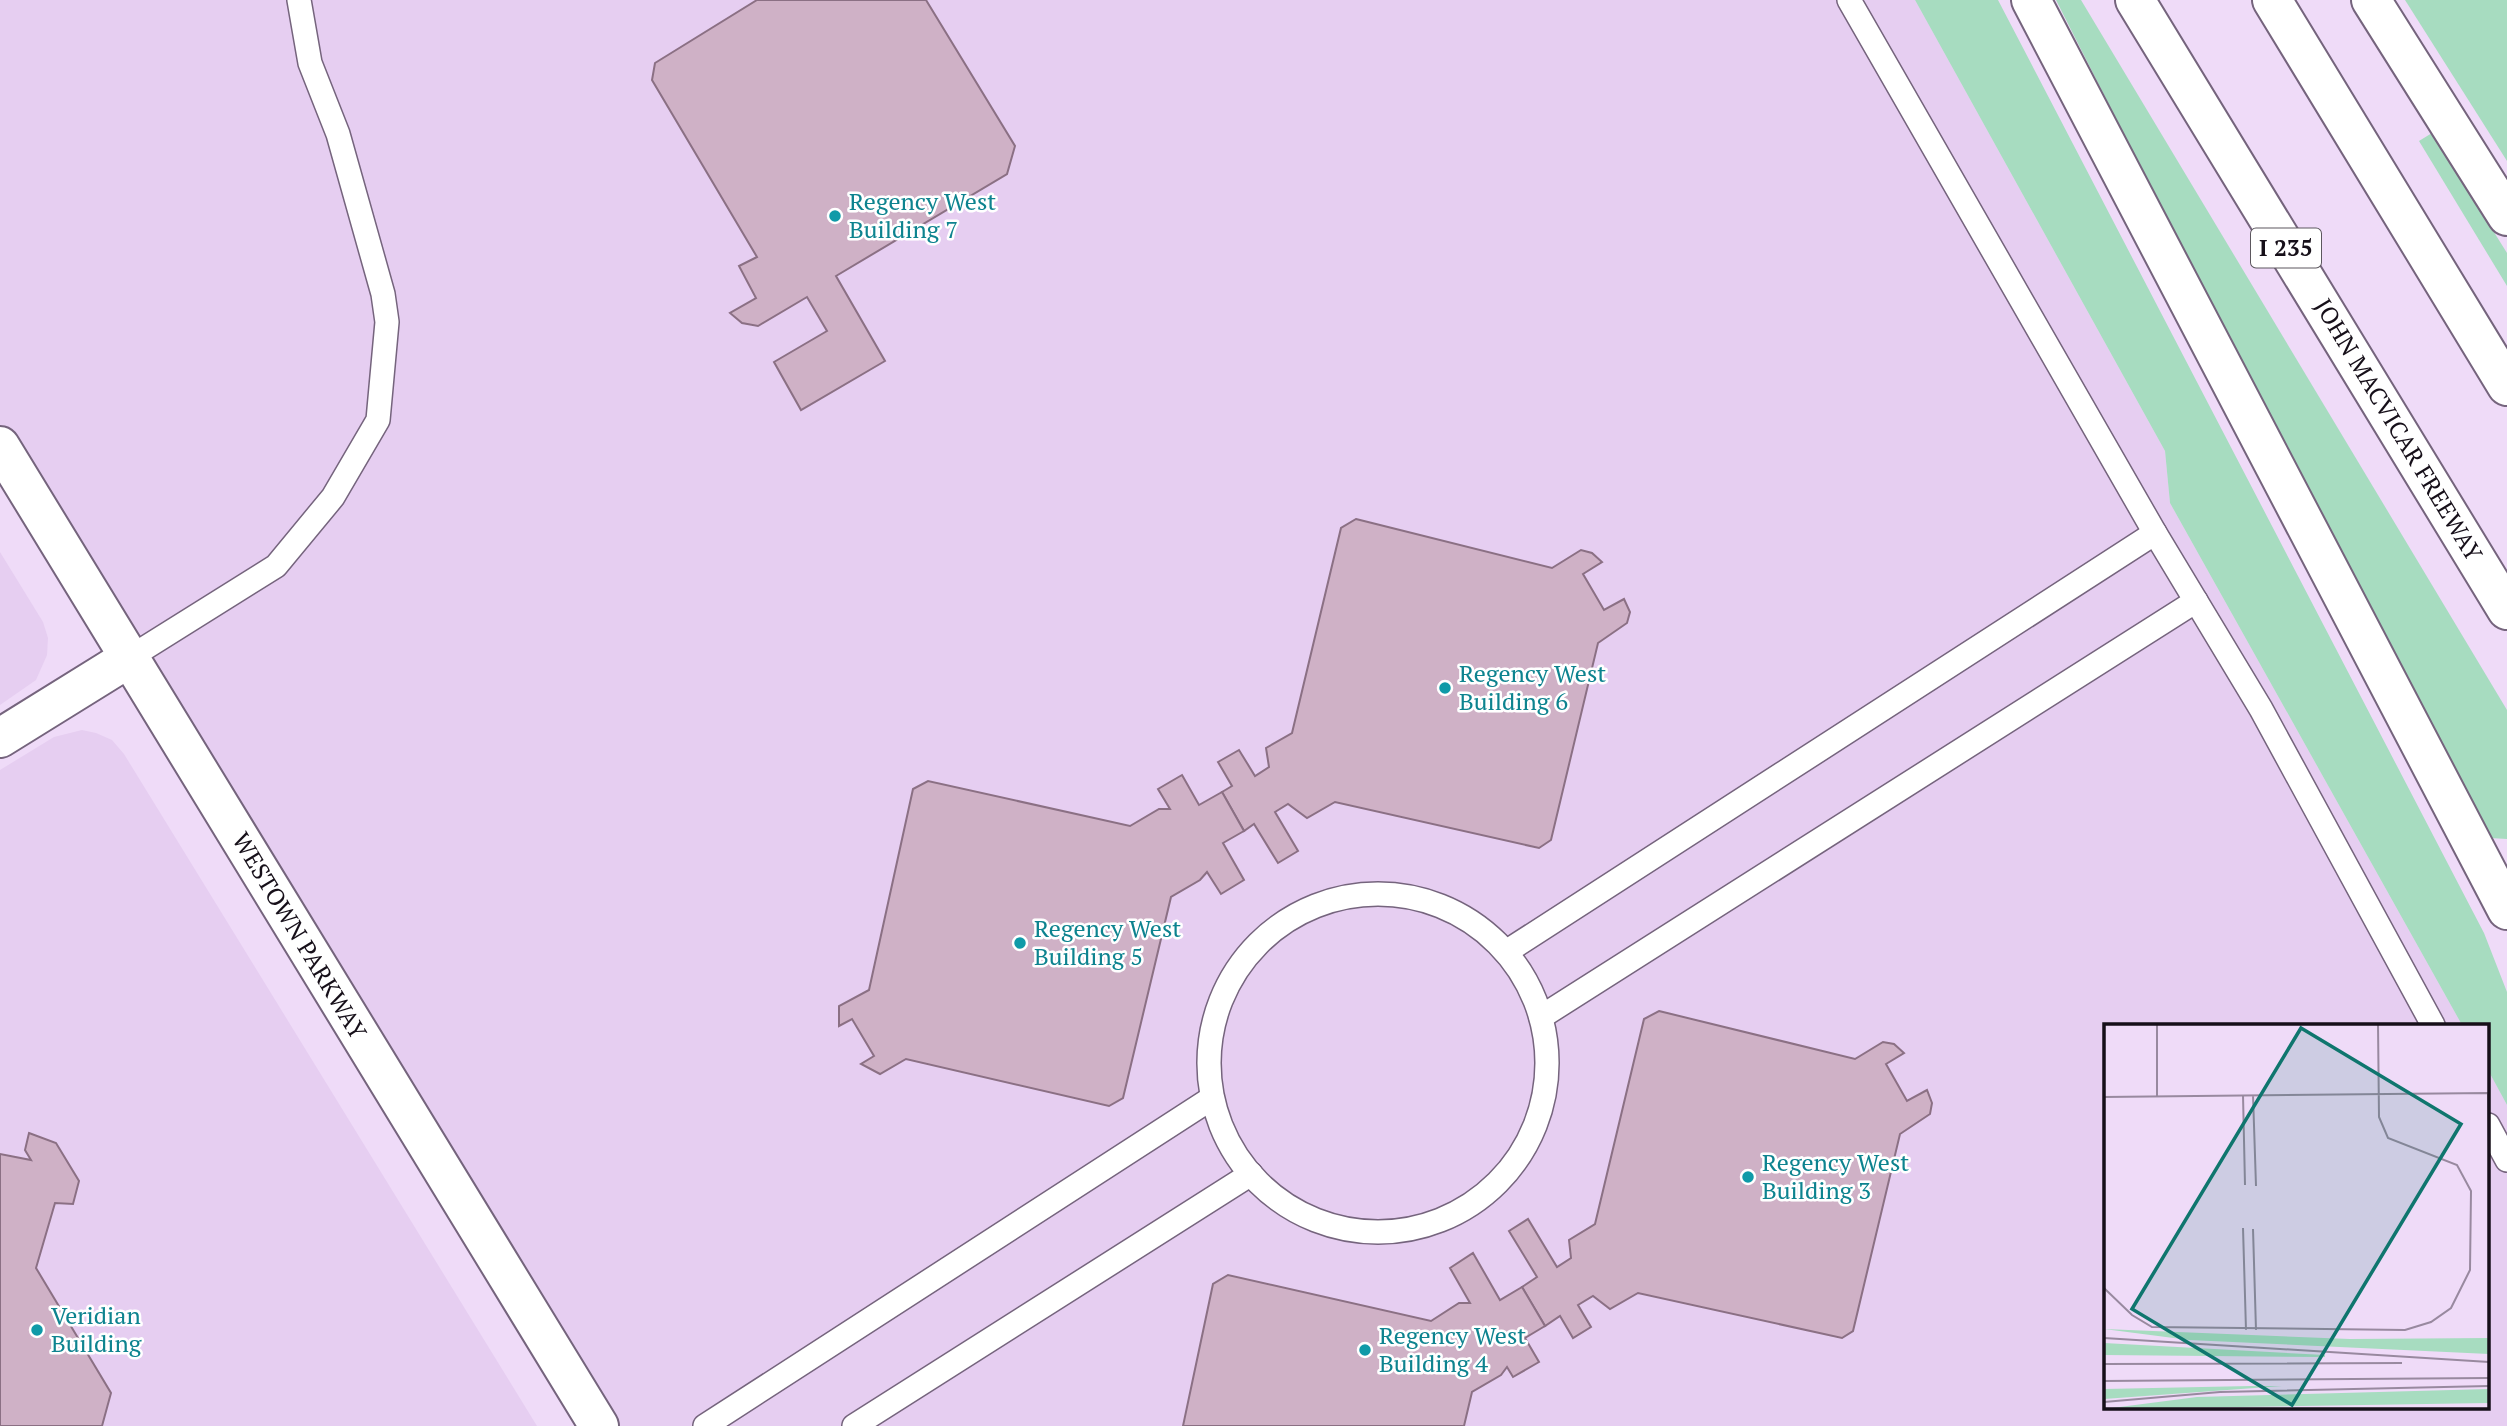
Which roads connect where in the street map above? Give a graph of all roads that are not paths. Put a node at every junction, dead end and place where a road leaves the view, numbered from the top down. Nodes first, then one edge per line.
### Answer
1 (299, 0) edge
2 (1849, 0) edge
3 (2031, 0) edge
4 (2135, 0) edge
5 (2272, 0) edge
6 (2371, 0) edge
7 (2507, 216) edge
8 (2507, 386) edge
9 (0, 446) edge
10 (2438, 496) junction
11 (2155, 533) junction
12 (2196, 601) junction
13 (2507, 610) edge
14 (2507, 624) edge
15 (129, 658) junction
16 (0, 738) edge
17 (2507, 910) edge
18 (1507, 952) junction
19 (1541, 1017) junction
20 (2432, 1024) edge
21 (1212, 1098) junction
22 (2490, 1129) edge
23 (2507, 1160) edge
24 (1251, 1174) junction
25 (599, 1426) edge
26 (705, 1426) edge
27 (854, 1426) edge

1 - 15 lane
2 - 11 lane
3 - 17 main road
4 - 10 main road, JOHN MACVICAR FREEWAY / I 235
5 - 8 main road
6 - 7 main road
9 - 15 main road, WESTOWN PARKWAY
10 - 13 main road, JOHN MACVICAR FREEWAY / I 235
10 - 14 main road
11 - 12 lane
11 - 18 lane
12 - 19 lane
12 - 20 lane
15 - 16 main road
15 - 25 main road, WESTOWN PARKWAY
18 - 19 lane
18 - 21 lane
19 - 24 lane
21 - 24 lane
21 - 26 lane
22 - 23 lane
24 - 27 lane

